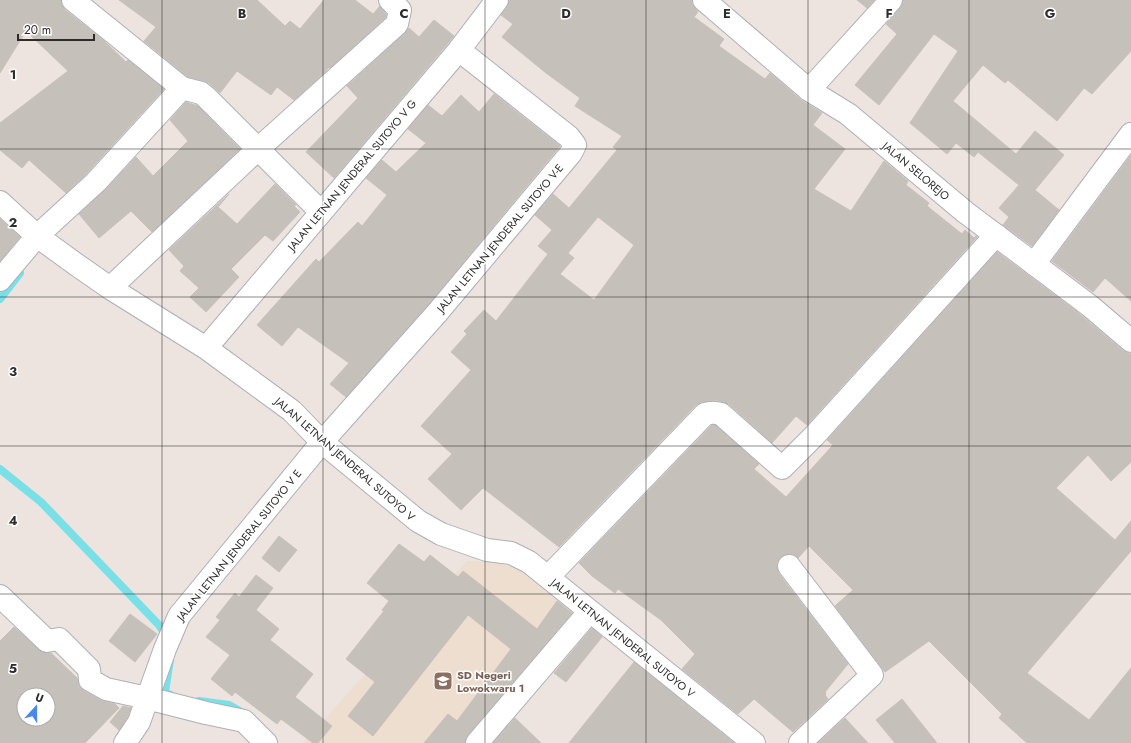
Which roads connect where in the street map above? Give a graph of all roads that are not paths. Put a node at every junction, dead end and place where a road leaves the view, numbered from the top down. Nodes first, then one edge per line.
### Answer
1 (73, 0) edge
2 (390, 0) edge
3 (496, 0) edge
4 (704, 0) edge
5 (892, 0) edge
6 (459, 50) junction
7 (182, 88) junction
8 (809, 90) junction
9 (1131, 134) edge
10 (258, 149) junction
11 (0, 202) edge
12 (321, 212) junction
13 (996, 235) junction
14 (37, 236) junction
15 (1034, 264) junction
16 (0, 280) edge
17 (110, 288) junction
18 (1131, 341) edge
19 (206, 348) junction
20 (322, 442) junction
21 (789, 566) dead end
22 (548, 577) junction
23 (0, 596) edge
24 (590, 611) junction
25 (147, 698) junction
26 (259, 741) edge
27 (125, 743) edge
28 (477, 743) edge
29 (754, 743) edge
30 (800, 743) edge

1 - 7 street
2 - 10 street
3 - 6 street, JALAN LETNAN JENDERAL SUTOYO V G
4 - 8 street, JALAN SELOREJO
5 - 8 street
6 - 12 street, JALAN LETNAN JENDERAL SUTOYO V G
6 - 20 street, JALAN LETNAN JENDERAL SUTOYO V-E
7 - 10 street
7 - 14 street
8 - 13 street, JALAN SELOREJO
9 - 15 street
10 - 12 street
10 - 17 street
11 - 14 street, JALAN LETNAN JENDERAL SUTOYO V
12 - 19 street, JALAN LETNAN JENDERAL SUTOYO V G
13 - 15 street, JALAN SELOREJO
13 - 22 street
14 - 16 street
14 - 17 street, JALAN LETNAN JENDERAL SUTOYO V
15 - 18 street, JALAN SELOREJO
17 - 19 street, JALAN LETNAN JENDERAL SUTOYO V
19 - 20 street, JALAN LETNAN JENDERAL SUTOYO V
20 - 22 street, JALAN LETNAN JENDERAL SUTOYO V
20 - 25 street, JALAN LETNAN JENDERAL SUTOYO V E
21 - 30 street
22 - 24 street, JALAN LETNAN JENDERAL SUTOYO V
23 - 25 street
24 - 28 street
24 - 29 street, JALAN LETNAN JENDERAL SUTOYO V
25 - 26 street
25 - 27 street, JALAN LETNAN JENDERAL SUTOYO V E

